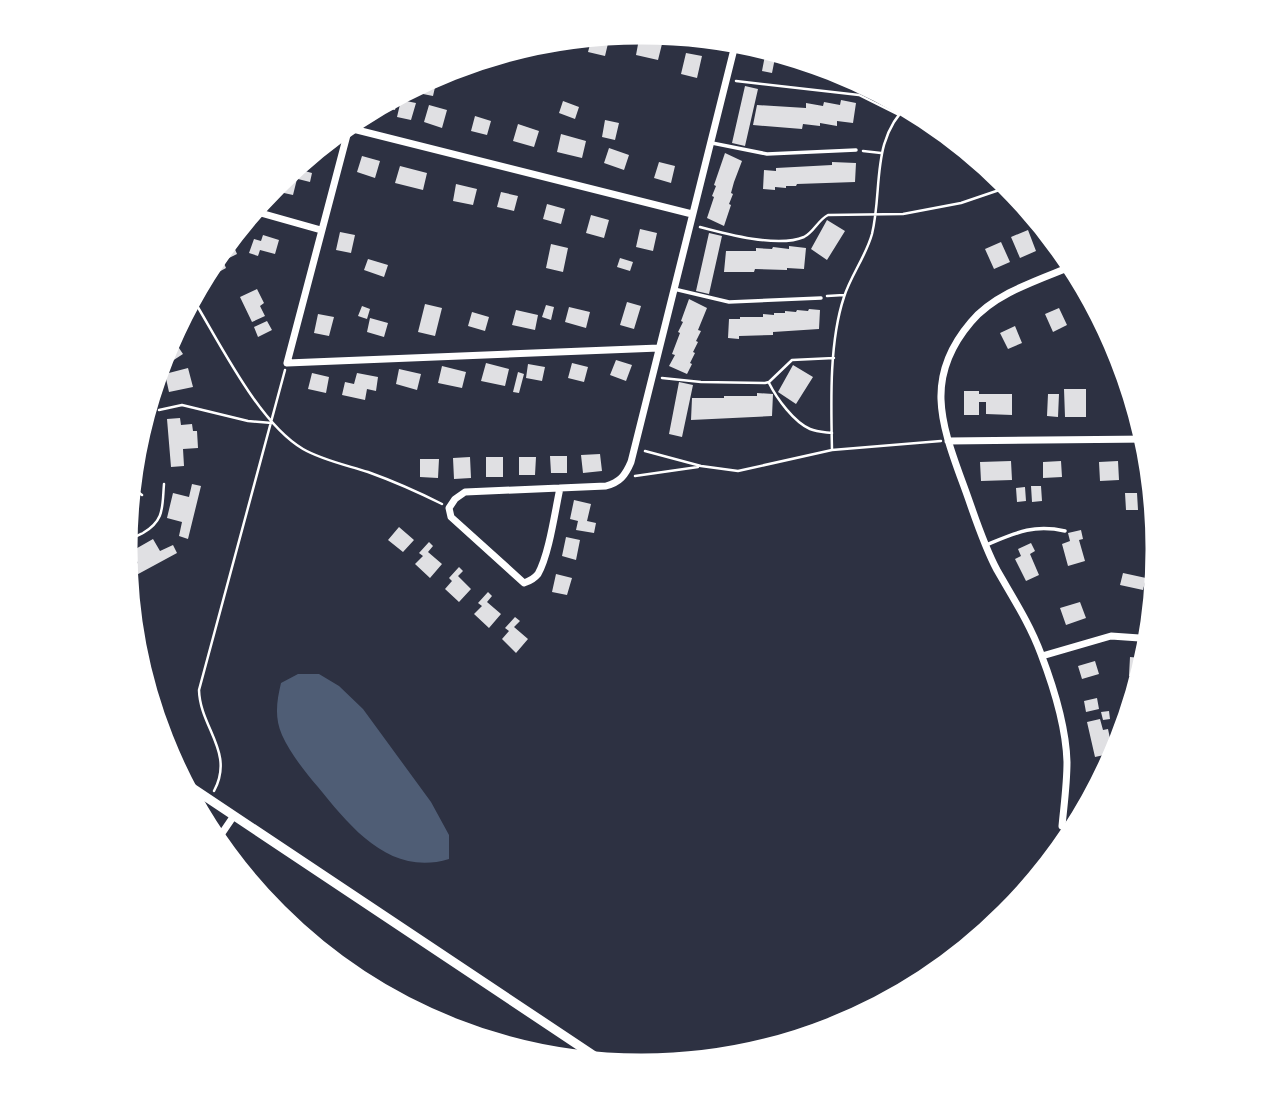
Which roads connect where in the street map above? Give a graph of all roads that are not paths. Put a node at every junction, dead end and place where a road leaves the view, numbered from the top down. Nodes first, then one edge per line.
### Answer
1 (734, 49) edge
2 (354, 129) edge
3 (347, 134) edge
4 (710, 142) junction
5 (856, 150) road end
6 (260, 213) edge
7 (692, 214) junction
8 (321, 230) junction
9 (1067, 269) edge
10 (674, 289) junction
11 (821, 298) road end
12 (659, 348) junction
13 (1138, 439) edge
14 (948, 441) junction
15 (560, 488) junction
16 (1065, 531) dead end
17 (986, 545) junction
18 (1142, 638) edge
19 (1042, 656) junction
20 (193, 789) edge
21 (233, 817) junction
22 (1062, 826) road end
23 (221, 835) edge
24 (593, 1055) edge

1 - 4 street
2 - 7 street
3 - 8 street
4 - 5 lane
4 - 7 street
6 - 8 street
7 - 10 street
8 - 12 street
9 - 14 street
10 - 11 lane
10 - 12 street
12 - 15 street
13 - 14 street
14 - 17 street
15 - 15 street
16 - 17 lane
17 - 19 street
18 - 19 street
19 - 22 street
20 - 21 street
21 - 23 street
21 - 24 street

